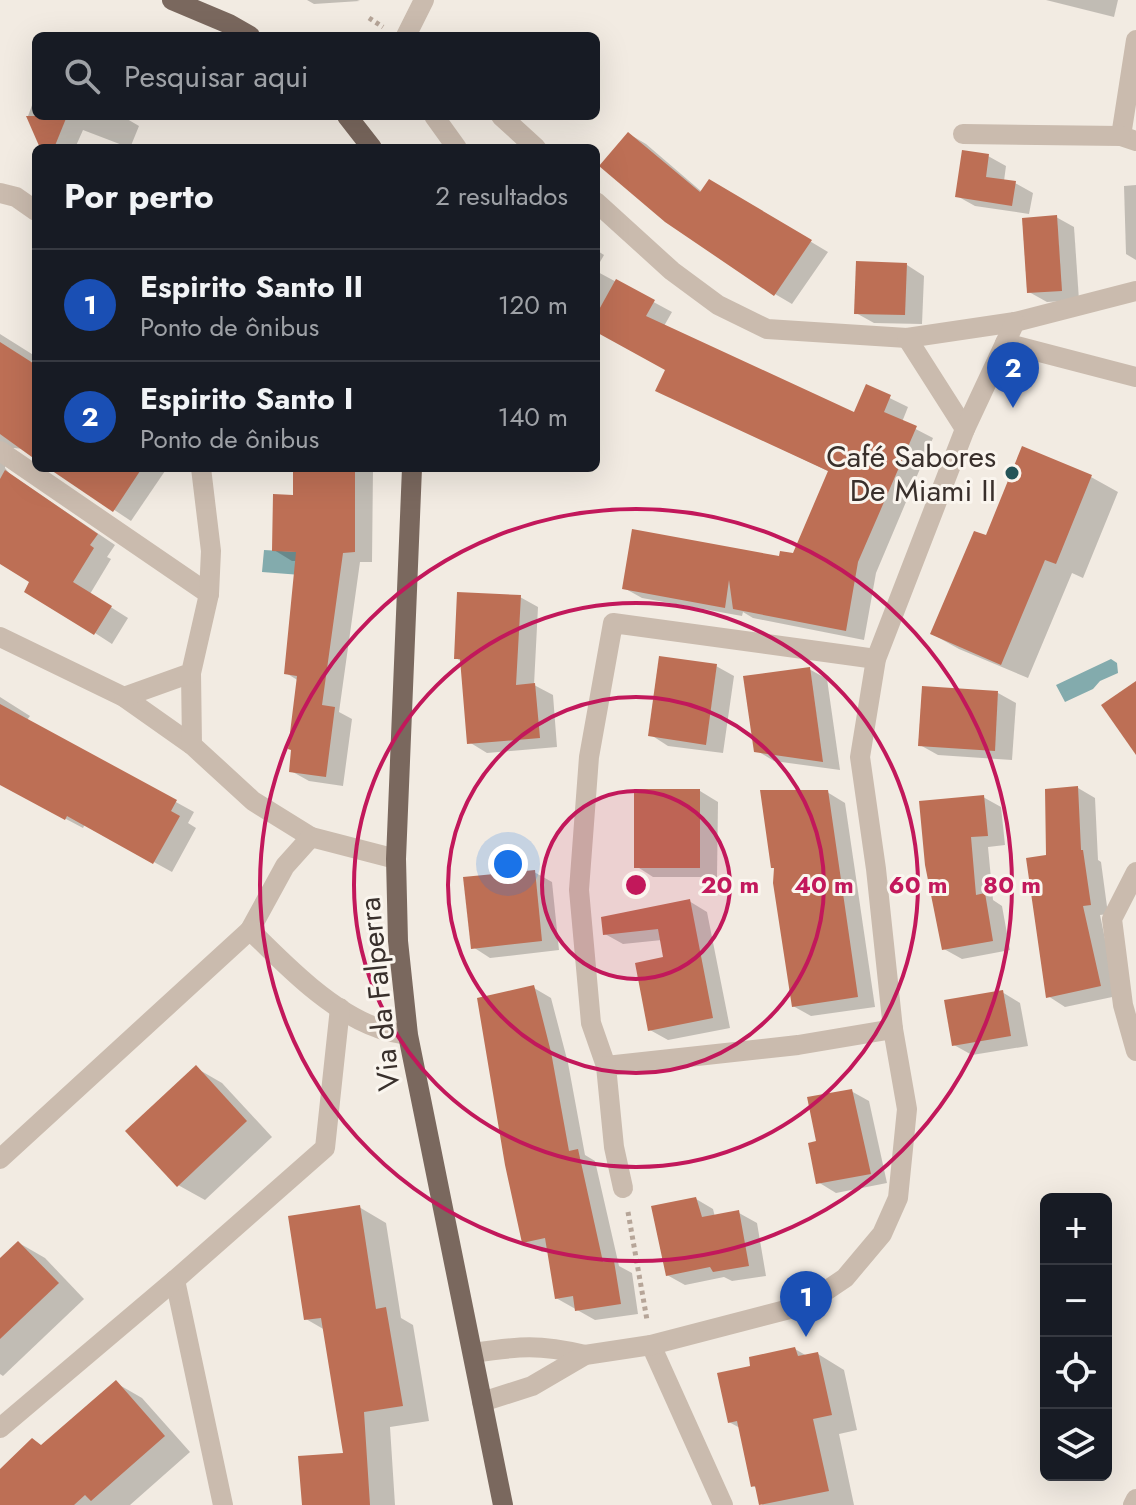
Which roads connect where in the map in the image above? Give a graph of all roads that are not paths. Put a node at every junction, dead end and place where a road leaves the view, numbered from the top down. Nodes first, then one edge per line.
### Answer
1 (172, 0) edge
2 (424, 0) edge
3 (243, 32) edge
4 (408, 32) edge
5 (1136, 40) edge
6 (350, 120) edge
7 (437, 120) edge
8 (505, 120) edge
9 (963, 134) dead end
10 (1129, 139) edge
11 (369, 144) edge
12 (454, 144) edge
13 (532, 144) edge
14 (0, 193) edge
15 (600, 206) edge
16 (32, 208) edge
17 (1136, 291) edge
18 (1015, 322) junction
19 (907, 338) junction
20 (1005, 343) junction
21 (1136, 377) edge
22 (965, 429) junction
23 (0, 451) edge
24 (201, 472) edge
25 (412, 472) edge
26 (209, 594) junction
27 (0, 637) edge
28 (876, 659) junction
29 (191, 673) junction
30 (124, 697) junction
31 (192, 745) junction
32 (311, 837) junction
33 (396, 859) junction
34 (1136, 872) edge
35 (250, 930) junction
36 (340, 1008) junction
37 (893, 1029) junction
38 (408, 1035) junction
39 (1136, 1051) edge
40 (606, 1066) junction
41 (0, 1159) edge
42 (623, 1188) road end
43 (175, 1280) junction
44 (651, 1345) junction
45 (473, 1353) junction
46 (585, 1355) junction
47 (482, 1402) junction
48 (0, 1428) edge
49 (1136, 1499) edge
50 (223, 1505) edge
51 (503, 1505) edge
52 (723, 1505) edge
53 (1133, 1505) edge

1 - 3 main road
2 - 4 street
5 - 10 street
6 - 11 main road
7 - 12 street
8 - 13 street
9 - 10 street
14 - 16 street
15 - 19 street
17 - 18 street
18 - 19 street
18 - 20 street
19 - 22 street
20 - 21 street
20 - 22 street
22 - 28 street
23 - 26 street
24 - 26 street
25 - 33 main road, Via da Falperra
26 - 29 street
27 - 30 street
28 - 37 street
28 - 40 street
29 - 30 street
29 - 31 street
30 - 31 street
31 - 32 street
32 - 33 street
32 - 35 street
33 - 38 main road, Via da Falperra
34 - 39 street
35 - 36 street
35 - 41 street
36 - 38 street
36 - 43 street
37 - 40 street
37 - 44 street
38 - 45 main road, Via da Falperra
40 - 42 street
43 - 48 street
43 - 50 street
44 - 46 street
44 - 52 street
45 - 46 street
45 - 47 main road, Via da Falperra
46 - 47 street
47 - 51 main road, Via da Falperra
49 - 53 street

